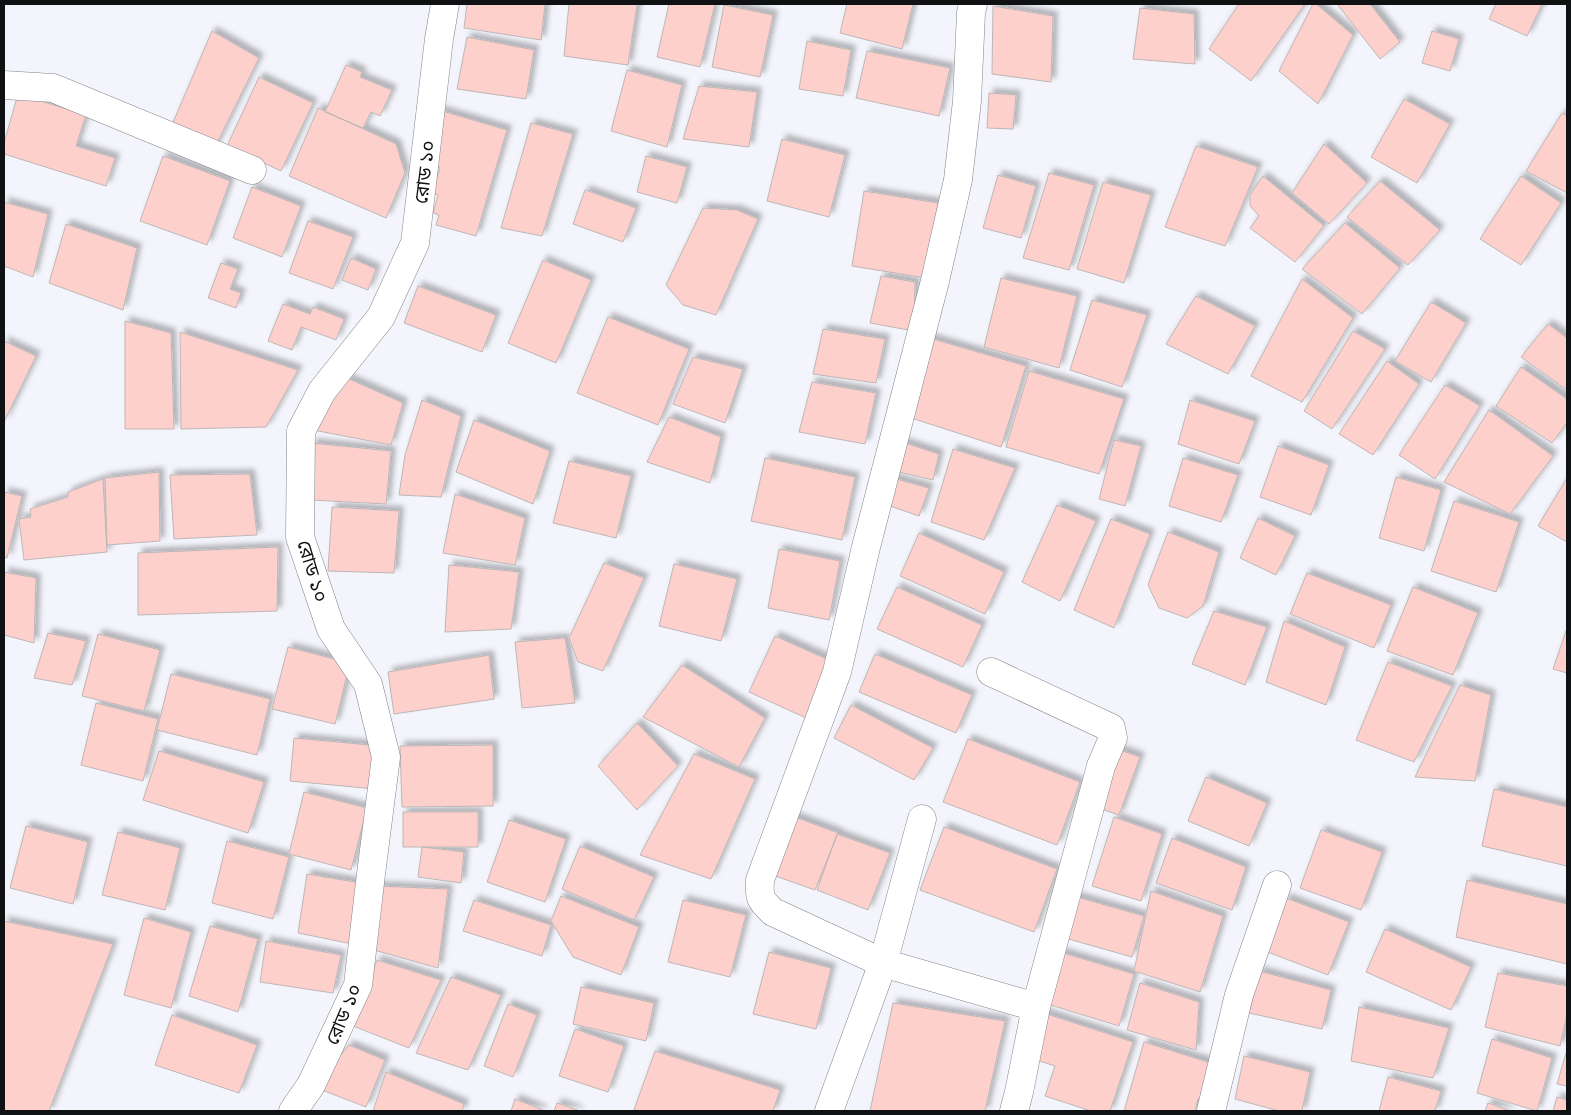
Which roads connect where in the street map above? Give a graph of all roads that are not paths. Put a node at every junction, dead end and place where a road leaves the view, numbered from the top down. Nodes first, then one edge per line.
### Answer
1 (445, 4) edge
2 (973, 4) edge
3 (4, 85) edge
4 (252, 170) dead end
5 (991, 672) dead end
6 (922, 819) dead end
7 (1277, 885) dead end
8 (883, 963) junction
9 (1036, 1007) junction
10 (293, 1111) edge
11 (830, 1111) edge
12 (1014, 1111) edge
13 (1212, 1111) edge

1 - 10 street, রোড ১০
2 - 8 street
3 - 4 street
5 - 9 street
6 - 8 street
7 - 13 street
8 - 9 street
8 - 11 street
9 - 12 street

